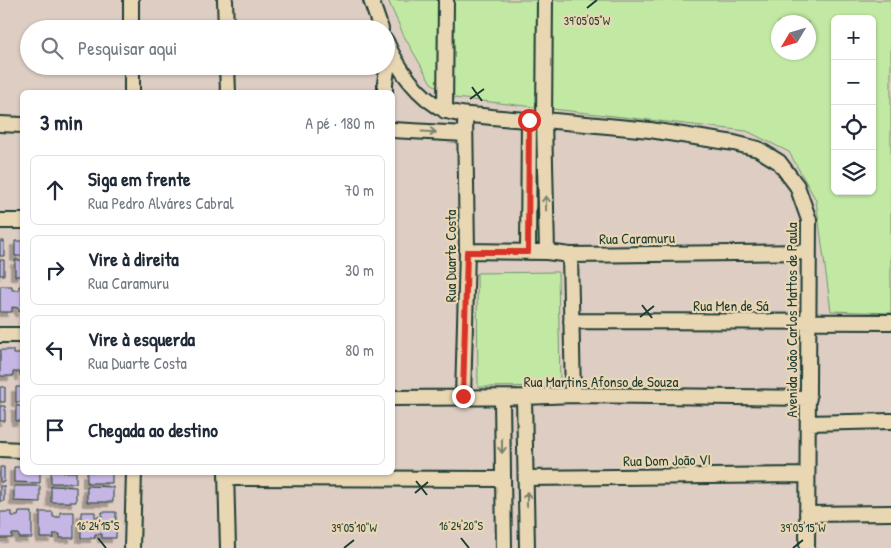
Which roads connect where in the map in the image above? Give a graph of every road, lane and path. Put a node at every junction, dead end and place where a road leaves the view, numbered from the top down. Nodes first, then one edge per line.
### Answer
1 (131, 0) edge
2 (225, 0) edge
3 (371, 0) edge
4 (446, 0) edge
5 (544, 0) edge
6 (131, 20) edge
7 (226, 20) edge
8 (378, 20) edge
9 (395, 58) edge
10 (132, 75) edge
11 (227, 75) edge
12 (385, 75) edge
13 (384, 89) edge
14 (132, 90) edge
15 (228, 90) edge
16 (445, 111) junction
17 (464, 115) junction
18 (529, 120) junction
19 (544, 120) junction
20 (0, 124) edge
21 (20, 125) edge
22 (395, 130) edge
23 (465, 134) junction
24 (0, 221) edge
25 (20, 221) edge
26 (467, 252) junction
27 (528, 252) junction
28 (547, 252) junction
29 (808, 252) junction
30 (570, 255) junction
31 (571, 321) junction
32 (808, 322) junction
33 (891, 322) edge
34 (0, 335) edge
35 (20, 335) edge
36 (573, 395) junction
37 (463, 396) junction
38 (524, 397) junction
39 (395, 398) edge
40 (502, 398) junction
41 (809, 398) junction
42 (891, 421) edge
43 (808, 423) junction
44 (0, 450) edge
45 (20, 450) edge
46 (134, 475) edge
47 (226, 475) edge
48 (807, 475) junction
49 (526, 478) junction
50 (502, 479) junction
51 (891, 513) edge
52 (807, 514) junction
53 (132, 548) edge
54 (228, 548) edge
55 (504, 548) edge
56 (527, 548) edge
57 (807, 548) edge

1 - 6 street
2 - 7 street
3 - 8 street
4 - 16 street
5 - 19 street
9 - 16 street, Avenida João Carlos Mattos de Paula
10 - 14 street
11 - 15 street
12 - 13 street
16 - 17 street, Avenida João Carlos Mattos de Paula
17 - 18 street, Avenida João Carlos Mattos de Paula
17 - 23 street, Rua Duarte Costa
18 - 19 street, Avenida João Carlos Mattos de Paula
18 - 27 street
28 -> 19 street
19 - 29 street, Avenida João Carlos Mattos de Paula
20 - 21 street
22 -> 23 street
23 - 26 street, Rua Duarte Costa
24 - 25 street
26 - 27 street, Rua Caramuru
26 - 37 street, Rua Duarte Costa
27 - 28 street, Rua Caramuru
28 - 30 street, Rua Caramuru
29 - 30 street, Rua Caramuru
29 - 32 street, Avenida João Carlos Mattos de Paula
30 - 31 street
31 - 32 street, Rua Men de Sá
31 - 36 street
32 - 33 street, Rua Men de Sá
32 - 41 street, Avenida João Carlos Mattos de Paula
34 - 35 street
36 - 38 street, Rua Martins Afonso de Souza
36 - 41 street, Rua Martins Afonso de Souza
37 - 39 street, Rua Martins Afonso de Souza
37 - 40 street, Rua Martins Afonso de Souza
38 - 40 street, Rua Martins Afonso de Souza
38 - 49 street
40 -> 50 street
41 - 43 street, Avenida João Carlos Mattos de Paula
42 - 43 street
43 - 48 street, Avenida João Carlos Mattos de Paula
44 - 45 street
46 - 53 street
47 - 50 street
47 - 54 street
48 - 49 street, Rua Dom João VI
48 - 52 street, Avenida João Carlos Mattos de Paula
56 -> 49 street
50 - 55 street
51 - 52 street
52 - 57 street, Avenida João Carlos Mattos de Paula

